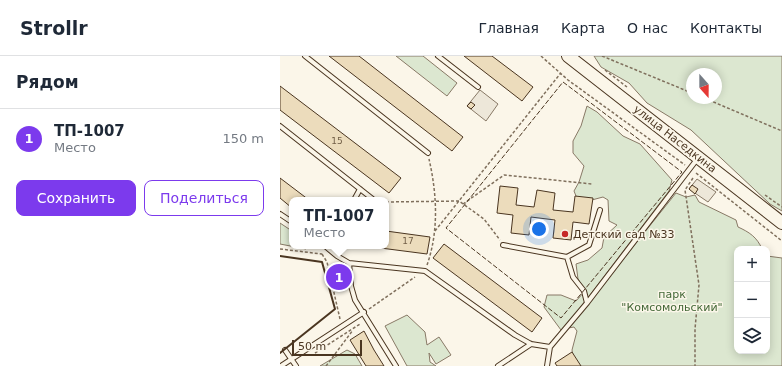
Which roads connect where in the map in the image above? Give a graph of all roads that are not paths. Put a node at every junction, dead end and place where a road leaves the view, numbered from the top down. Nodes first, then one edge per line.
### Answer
1 (306, 56) edge
2 (438, 56) edge
3 (573, 57) edge
4 (478, 87) dead end
5 (280, 126) edge
6 (428, 153) road end
7 (698, 158) junction
8 (360, 189) junction
9 (356, 197) edge
10 (370, 197) edge
11 (600, 210) dead end
12 (280, 214) edge
13 (289, 220) edge
14 (782, 223) edge
15 (503, 245) road end
16 (329, 249) edge
17 (567, 257) junction
18 (349, 263) junction
19 (587, 303) junction
20 (364, 312) junction
21 (531, 344) junction
22 (550, 347) junction
23 (285, 350) dead end
24 (292, 359) junction
25 (280, 366) edge
26 (296, 366) edge
27 (396, 366) edge
28 (498, 366) edge
29 (547, 366) edge

1 - 6 lane
2 - 4 lane
3 - 7 main road, улица Наседкина
5 - 8 lane
7 - 14 main road, улица Наседкина
7 - 19 lane
8 - 9 lane
8 - 10 lane
11 - 17 lane
12 - 13 lane
15 - 17 lane
16 - 18 lane
17 - 19 lane
18 - 20 lane
18 - 21 lane
19 - 22 lane
20 - 24 lane
20 - 27 lane
21 - 22 lane
21 - 28 lane
22 - 29 lane
23 - 24 lane
24 - 25 lane
24 - 26 lane

